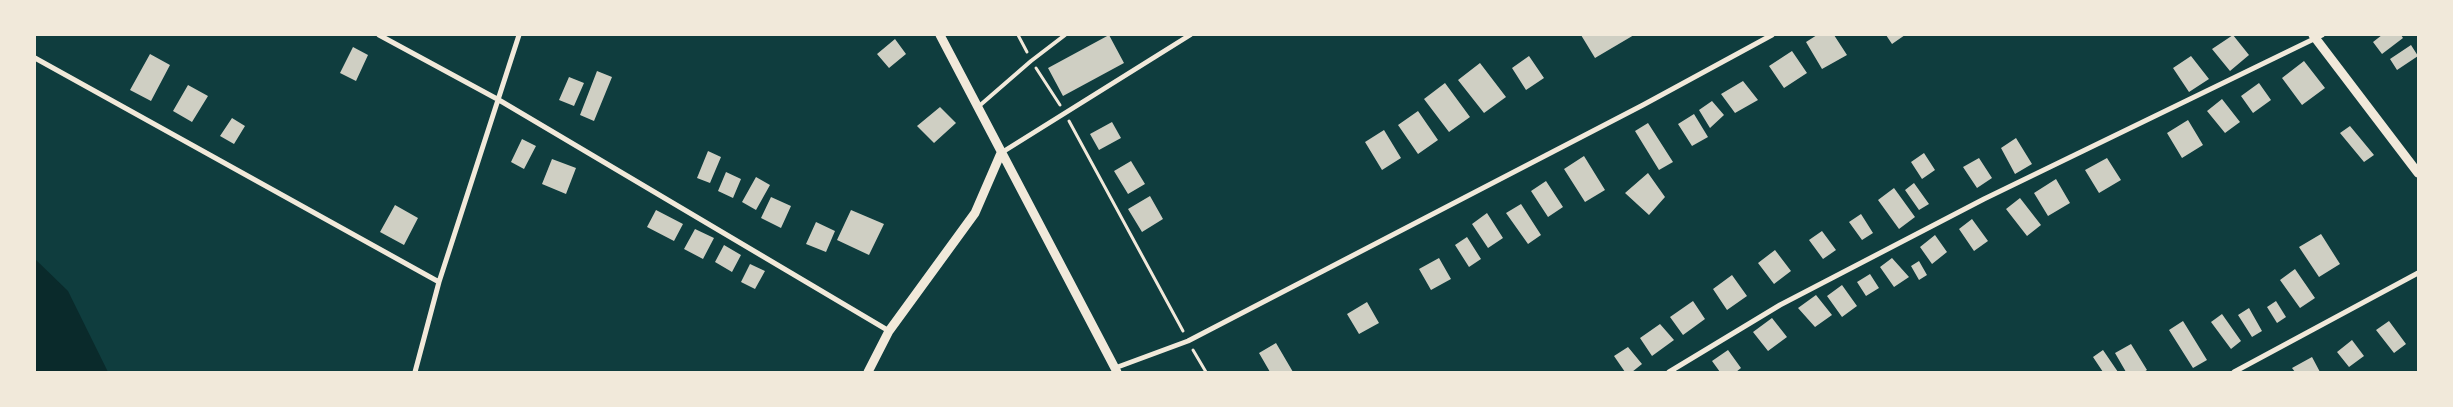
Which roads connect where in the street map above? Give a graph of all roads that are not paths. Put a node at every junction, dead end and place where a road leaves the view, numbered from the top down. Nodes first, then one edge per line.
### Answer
1 (379, 35) edge
2 (519, 35) edge
3 (940, 35) edge
4 (1065, 35) edge
5 (1190, 35) edge
6 (1772, 35) edge
7 (2317, 36) edge
8 (35, 58) edge
9 (499, 100) junction
10 (978, 108) junction
11 (1001, 153) junction
12 (2418, 173) edge
13 (2418, 273) edge
14 (439, 282) junction
15 (889, 331) junction
16 (1116, 370) edge
17 (415, 372) edge
18 (868, 372) edge
19 (1669, 372) edge
20 (2234, 372) edge

1 - 9 street
2 - 9 street
3 - 10 street
4 - 10 lane
5 - 11 street
6 - 16 street
7 - 12 street
7 - 19 street
8 - 14 street
9 - 14 street
9 - 15 street
10 - 11 street
11 - 15 street
11 - 16 street
13 - 20 street
14 - 17 street
15 - 18 street

